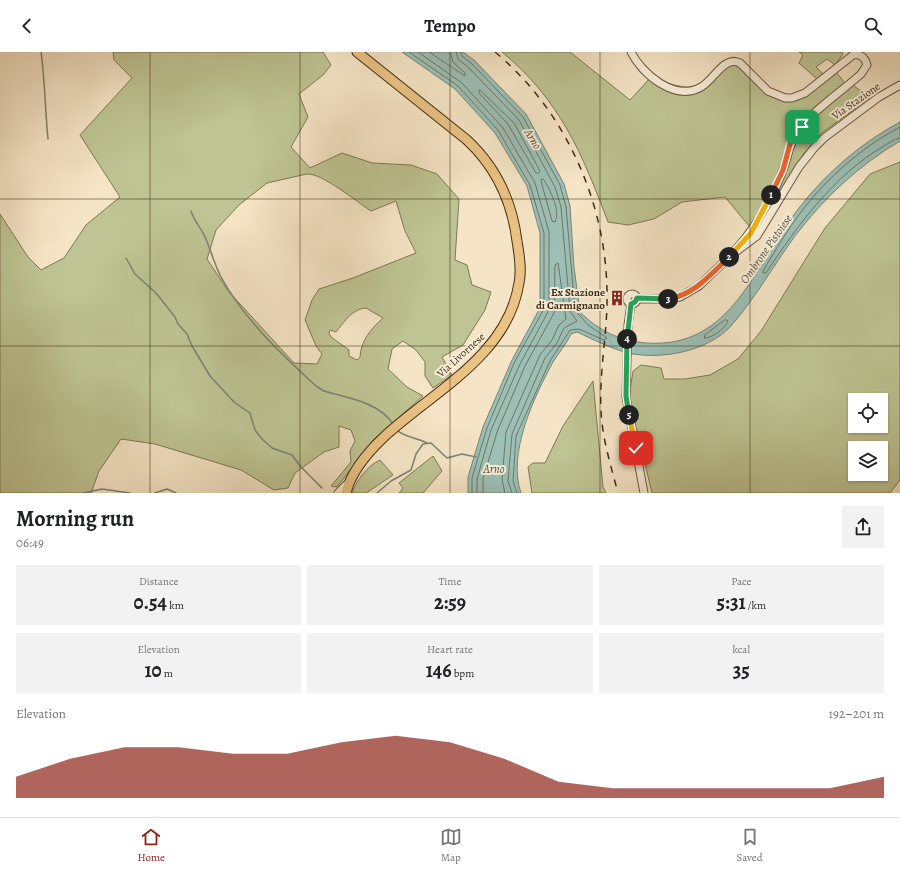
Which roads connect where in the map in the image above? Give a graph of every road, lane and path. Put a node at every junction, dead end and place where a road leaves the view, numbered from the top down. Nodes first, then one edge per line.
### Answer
1 (357, 52) edge
2 (631, 52) edge
3 (900, 85) edge
4 (729, 257) junction
5 (352, 479) junction
6 (338, 493) edge
7 (346, 493) edge
8 (644, 493) edge

1 - 5 main road, Via Livornese
2 - 4 street
3 - 4 street, Via Stazione
4 - 8 street, Via Stazione
5 - 6 street
5 - 7 main road, Via Livornese

